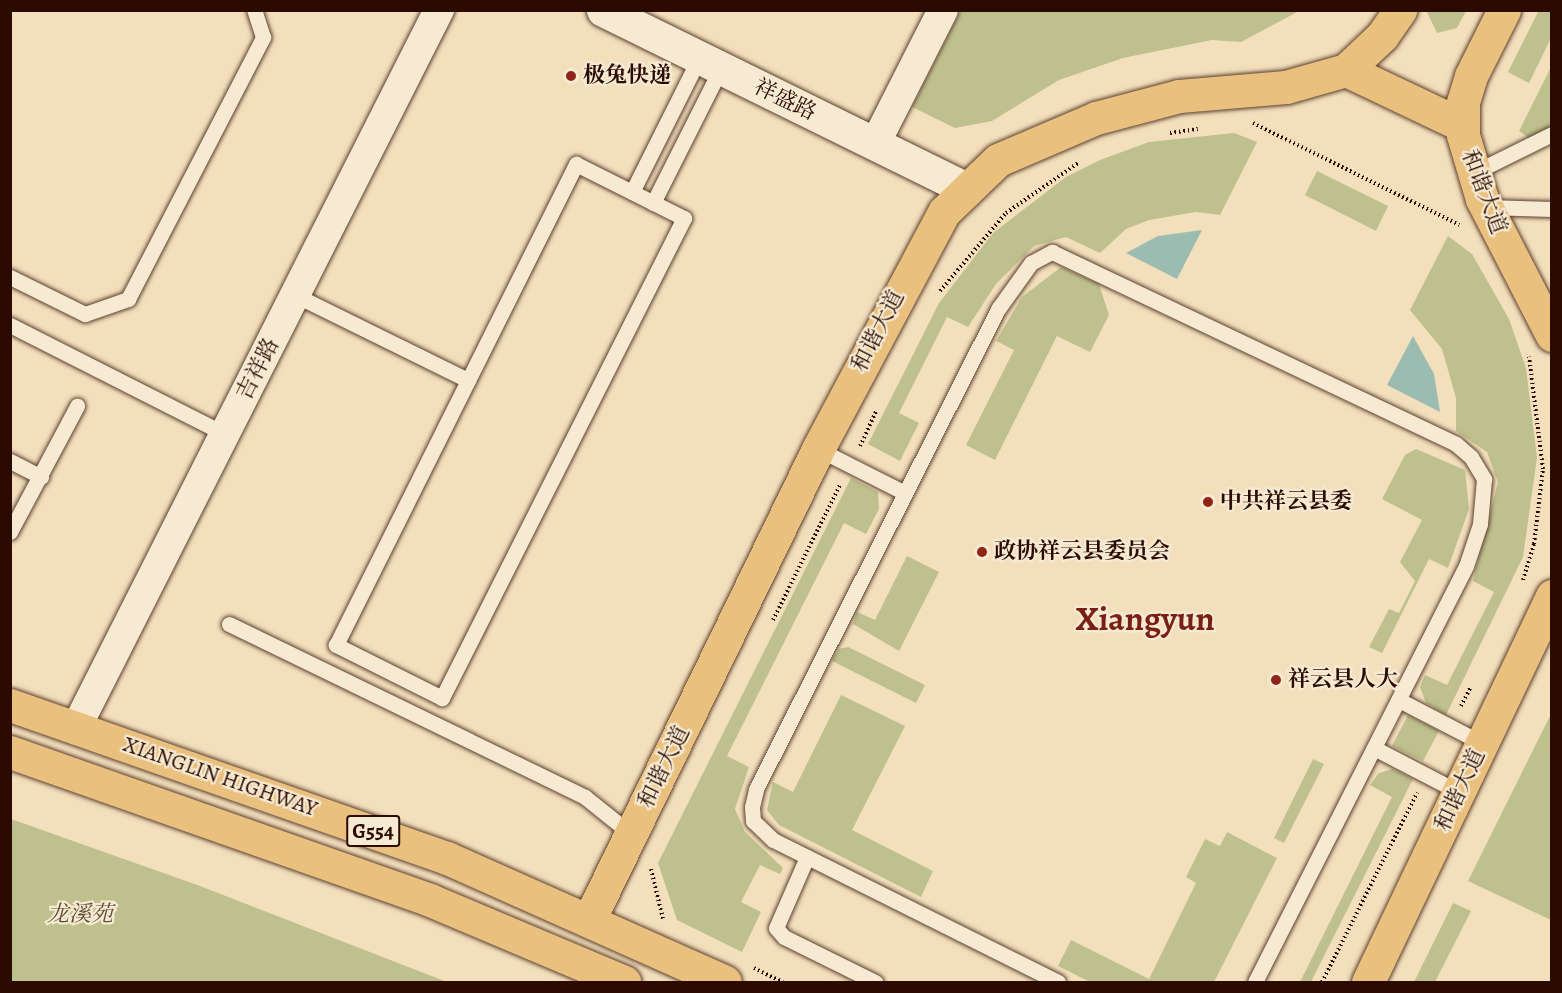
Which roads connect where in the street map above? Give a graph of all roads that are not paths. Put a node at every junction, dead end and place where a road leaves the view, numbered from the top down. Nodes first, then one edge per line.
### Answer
1 (254, 10) edge
2 (440, 10) edge
3 (603, 10) edge
4 (943, 10) edge
5 (1400, 10) edge
6 (1504, 10) edge
7 (710, 63) junction
8 (1346, 70) junction
9 (1462, 125) junction
10 (1551, 134) edge
11 (875, 144) junction
12 (1473, 174) junction
13 (967, 189) junction
14 (632, 192) junction
15 (653, 203) junction
16 (1551, 208) edge
17 (1476, 219) junction
18 (10, 277) edge
19 (295, 295) junction
20 (10, 325) edge
21 (1539, 343) edge
22 (468, 380) junction
23 (77, 406) dead end
24 (225, 434) junction
25 (818, 449) junction
26 (10, 461) edge
27 (41, 477) junction
28 (905, 494) junction
29 (10, 532) edge
30 (1536, 591) edge
31 (229, 624) dead end
32 (1399, 700) junction
33 (10, 705) edge
34 (76, 728) junction
35 (1482, 743) junction
36 (1374, 748) junction
37 (10, 752) edge
38 (59, 768) junction
39 (1457, 791) junction
40 (632, 834) junction
41 (807, 857) junction
42 (590, 918) junction
43 (734, 972) edge
44 (624, 982) edge
45 (875, 982) edge
46 (1059, 982) edge
47 (1255, 982) edge
48 (1368, 982) edge

1 - 18 lane
2 - 19 street, 吉祥路
3 - 7 street, 祥盛路
4 - 11 street
5 - 8 main road, 和谐大道
6 - 9 main road, 和谐大道
7 - 11 street, 祥盛路
7 - 14 lane
7 - 15 lane
8 - 9 main road
8 - 13 main road, 和谐大道
9 - 12 main road, 和谐大道
10 - 12 lane
11 - 13 street, 祥盛路
12 - 17 main road, 和谐大道
13 - 25 main road, 和谐大道
14 - 15 lane
14 - 22 lane
15 - 22 lane
16 - 17 lane
17 - 21 main road, 和谐大道
19 - 22 lane
19 - 24 street, 吉祥路
20 - 24 lane
23 - 27 lane
24 - 34 street, 吉祥路
25 - 28 lane
25 - 40 main road, 和谐大道
26 - 27 lane
27 - 29 lane
28 - 32 lane
28 - 41 lane
30 - 35 main road, 和谐大道
31 - 40 lane
32 - 35 lane
32 - 36 lane
33 - 34 main road, XIANGLIN HIGHWAY / G554
34 - 38 main road
34 - 42 main road, XIANGLIN HIGHWAY / G554
35 - 39 main road, 和谐大道
36 - 39 lane
36 - 47 lane
37 - 38 main road, XIANGLIN HIGHWAY / G554
38 - 44 main road, XIANGLIN HIGHWAY / G554
39 - 48 main road, 和谐大道
40 - 42 main road, 和谐大道
41 - 45 lane
41 - 46 lane
42 - 43 main road, XIANGLIN HIGHWAY / G554

